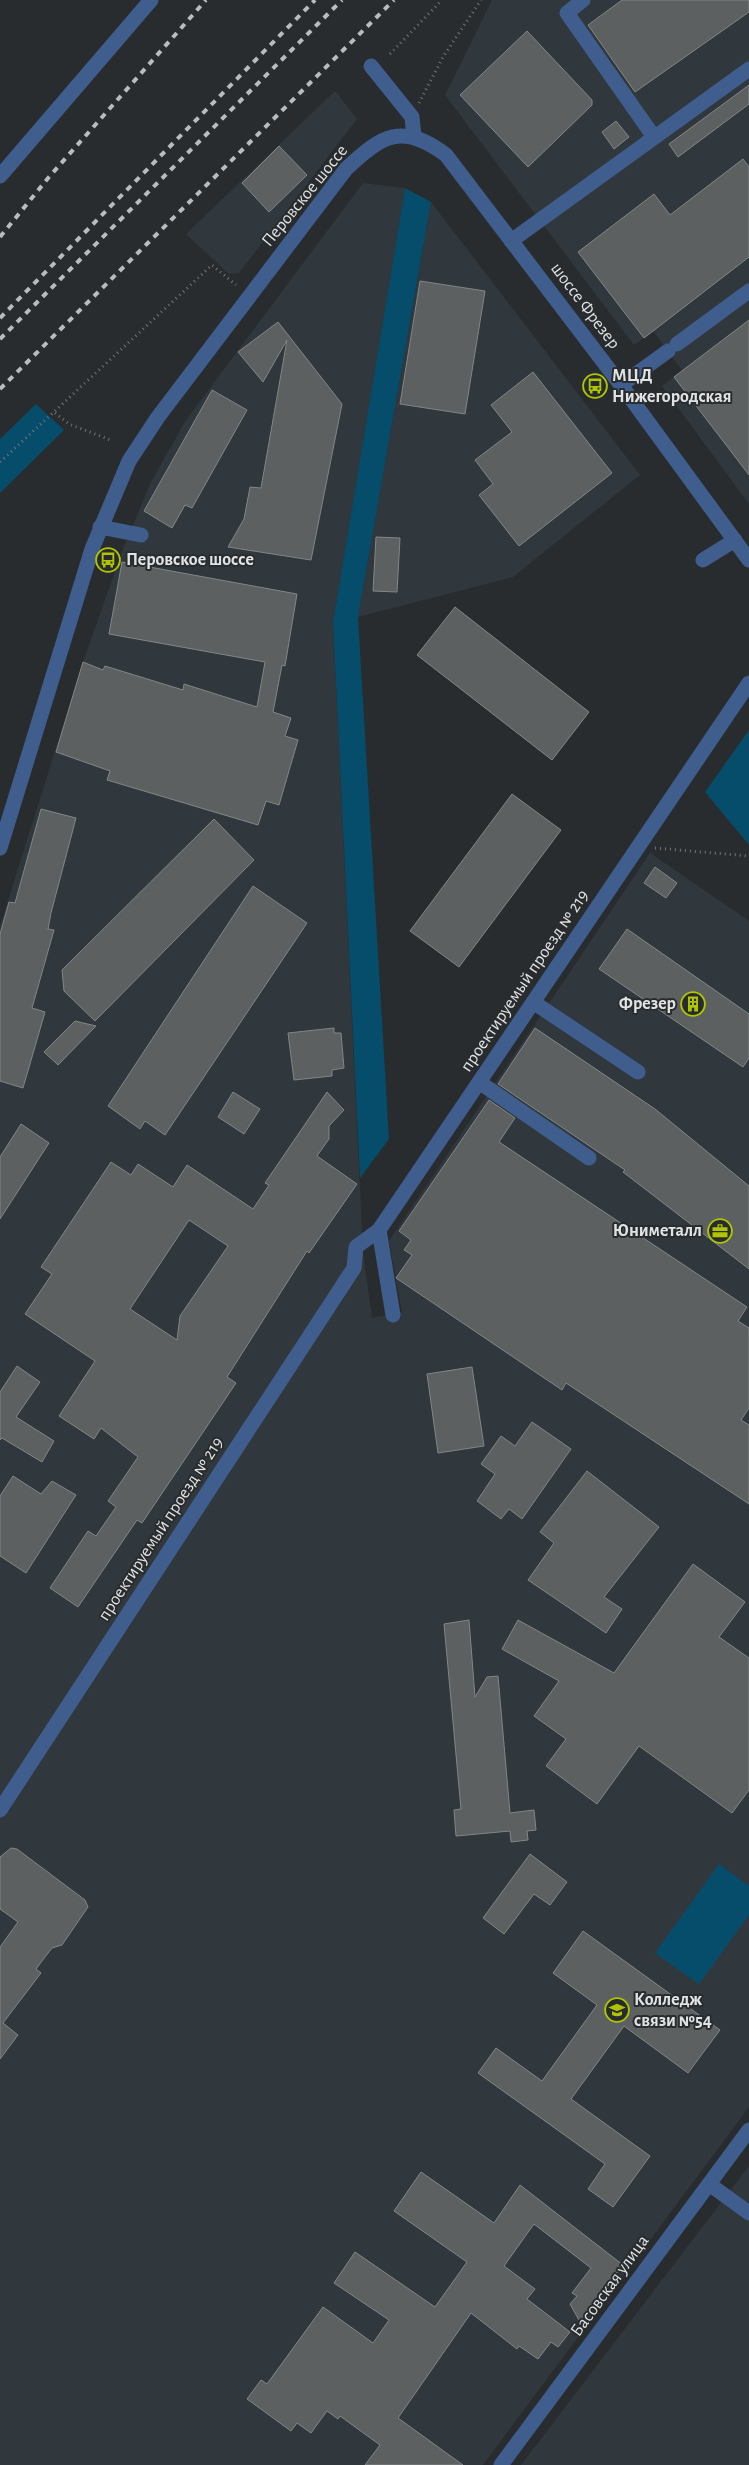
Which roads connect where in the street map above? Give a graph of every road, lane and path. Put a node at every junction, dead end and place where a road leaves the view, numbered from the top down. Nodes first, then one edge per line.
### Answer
1 (151, 0) edge
2 (442, 0) edge
3 (481, 0) edge
4 (583, 0) edge
5 (390, 54) dead end
6 (371, 66) dead end
7 (749, 69) edge
8 (412, 117) junction
9 (414, 137) junction
10 (654, 137) junction
11 (0, 176) edge
12 (511, 241) junction
13 (236, 285) dead end
14 (749, 291) edge
15 (621, 385) junction
16 (55, 413) junction
17 (113, 441) dead end
18 (0, 462) edge
19 (100, 528) junction
20 (141, 535) dead end
21 (735, 540) junction
22 (703, 560) dead end
23 (749, 560) edge
24 (749, 682) edge
25 (648, 847) dead end
26 (0, 848) edge
27 (749, 856) edge
28 (533, 1002) junction
29 (638, 1072) dead end
30 (479, 1082) junction
31 (589, 1158) dead end
32 (379, 1230) junction
33 (394, 1314) dead end
34 (0, 1810) edge
35 (749, 2130) edge
36 (709, 2184) junction
37 (749, 2213) edge
38 (502, 2465) edge

1 - 11 street
2 - 5 path
3 - 8 path
4 - 10 street
6 - 8 street
7 - 10 street
8 - 9 street
9 - 12 street, шоссе Фрезер
9 - 19 street, Перовское шоссе
10 - 12 street
12 - 15 street, шоссе Фрезер
13 - 16 path
14 - 15 street
15 - 21 street, шоссе Фрезер
16 - 17 path
16 - 18 path
19 - 20 street
19 - 26 street, Перовское шоссе
21 - 22 street
21 - 23 street, шоссе Фрезер
24 - 28 street, проектируемый проезд № 219
25 - 27 path
28 - 29 street
28 - 30 street, проектируемый проезд № 219
30 - 31 street
30 - 32 street, проектируемый проезд № 219
32 - 33 street
32 - 34 street, проектируемый проезд № 219
35 - 36 street, Басовская улица
36 - 37 street
36 - 38 street, Басовская улица

